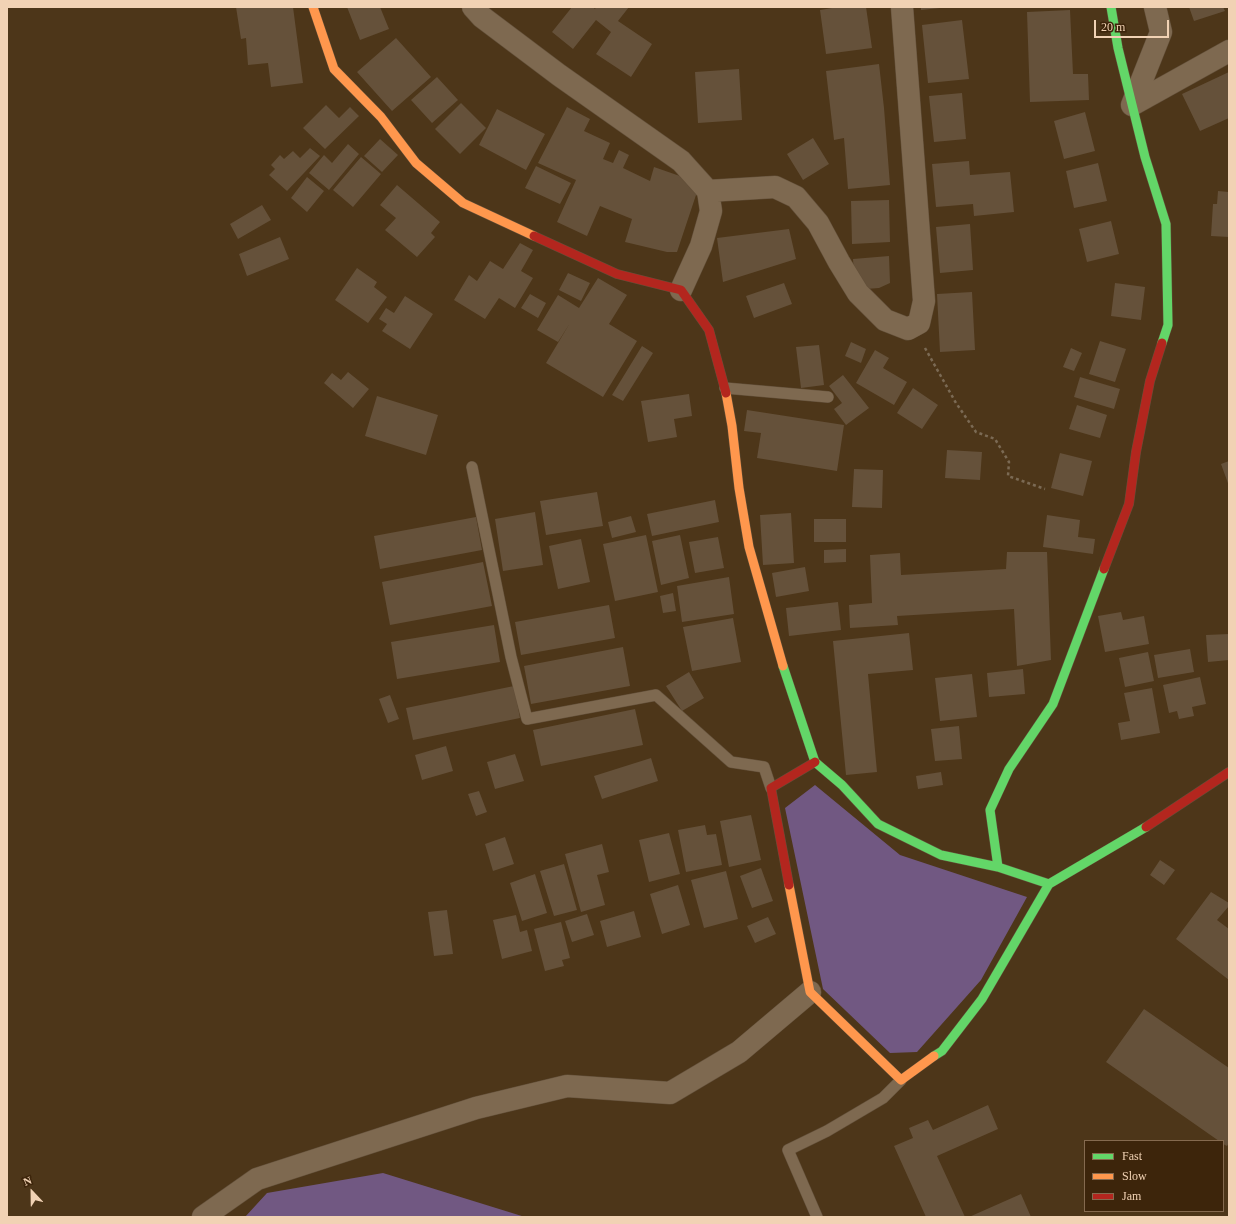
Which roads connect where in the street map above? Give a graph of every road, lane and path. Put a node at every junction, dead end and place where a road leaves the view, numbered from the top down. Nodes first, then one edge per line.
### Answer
1 (313, 7) edge
2 (473, 7) edge
3 (902, 7) edge
4 (1111, 7) edge
5 (1155, 7) edge
6 (1229, 52) edge
7 (1132, 105) junction
8 (708, 191) junction
9 (681, 290) junction
10 (913, 326) junction
11 (725, 388) junction
12 (828, 397) dead end
13 (472, 467) dead end
14 (1045, 489) dead end
15 (816, 762) junction
16 (1229, 772) edge
17 (771, 788) junction
18 (998, 867) junction
19 (1049, 884) junction
20 (810, 992) junction
21 (901, 1080) junction
22 (203, 1217) edge
23 (817, 1217) edge

1 - 9 street
2 - 8 street
3 - 10 street
4 - 7 street
5 - 7 street
6 - 7 street
7 - 18 street
8 - 9 street
8 - 10 street
9 - 11 street
10 - 14 path
11 - 12 lane
11 - 15 street
13 - 17 lane
15 - 17 street
15 - 18 street
16 - 19 street
17 - 20 street
18 - 19 street
19 - 21 street
20 - 21 street
20 - 22 street
21 - 23 lane

